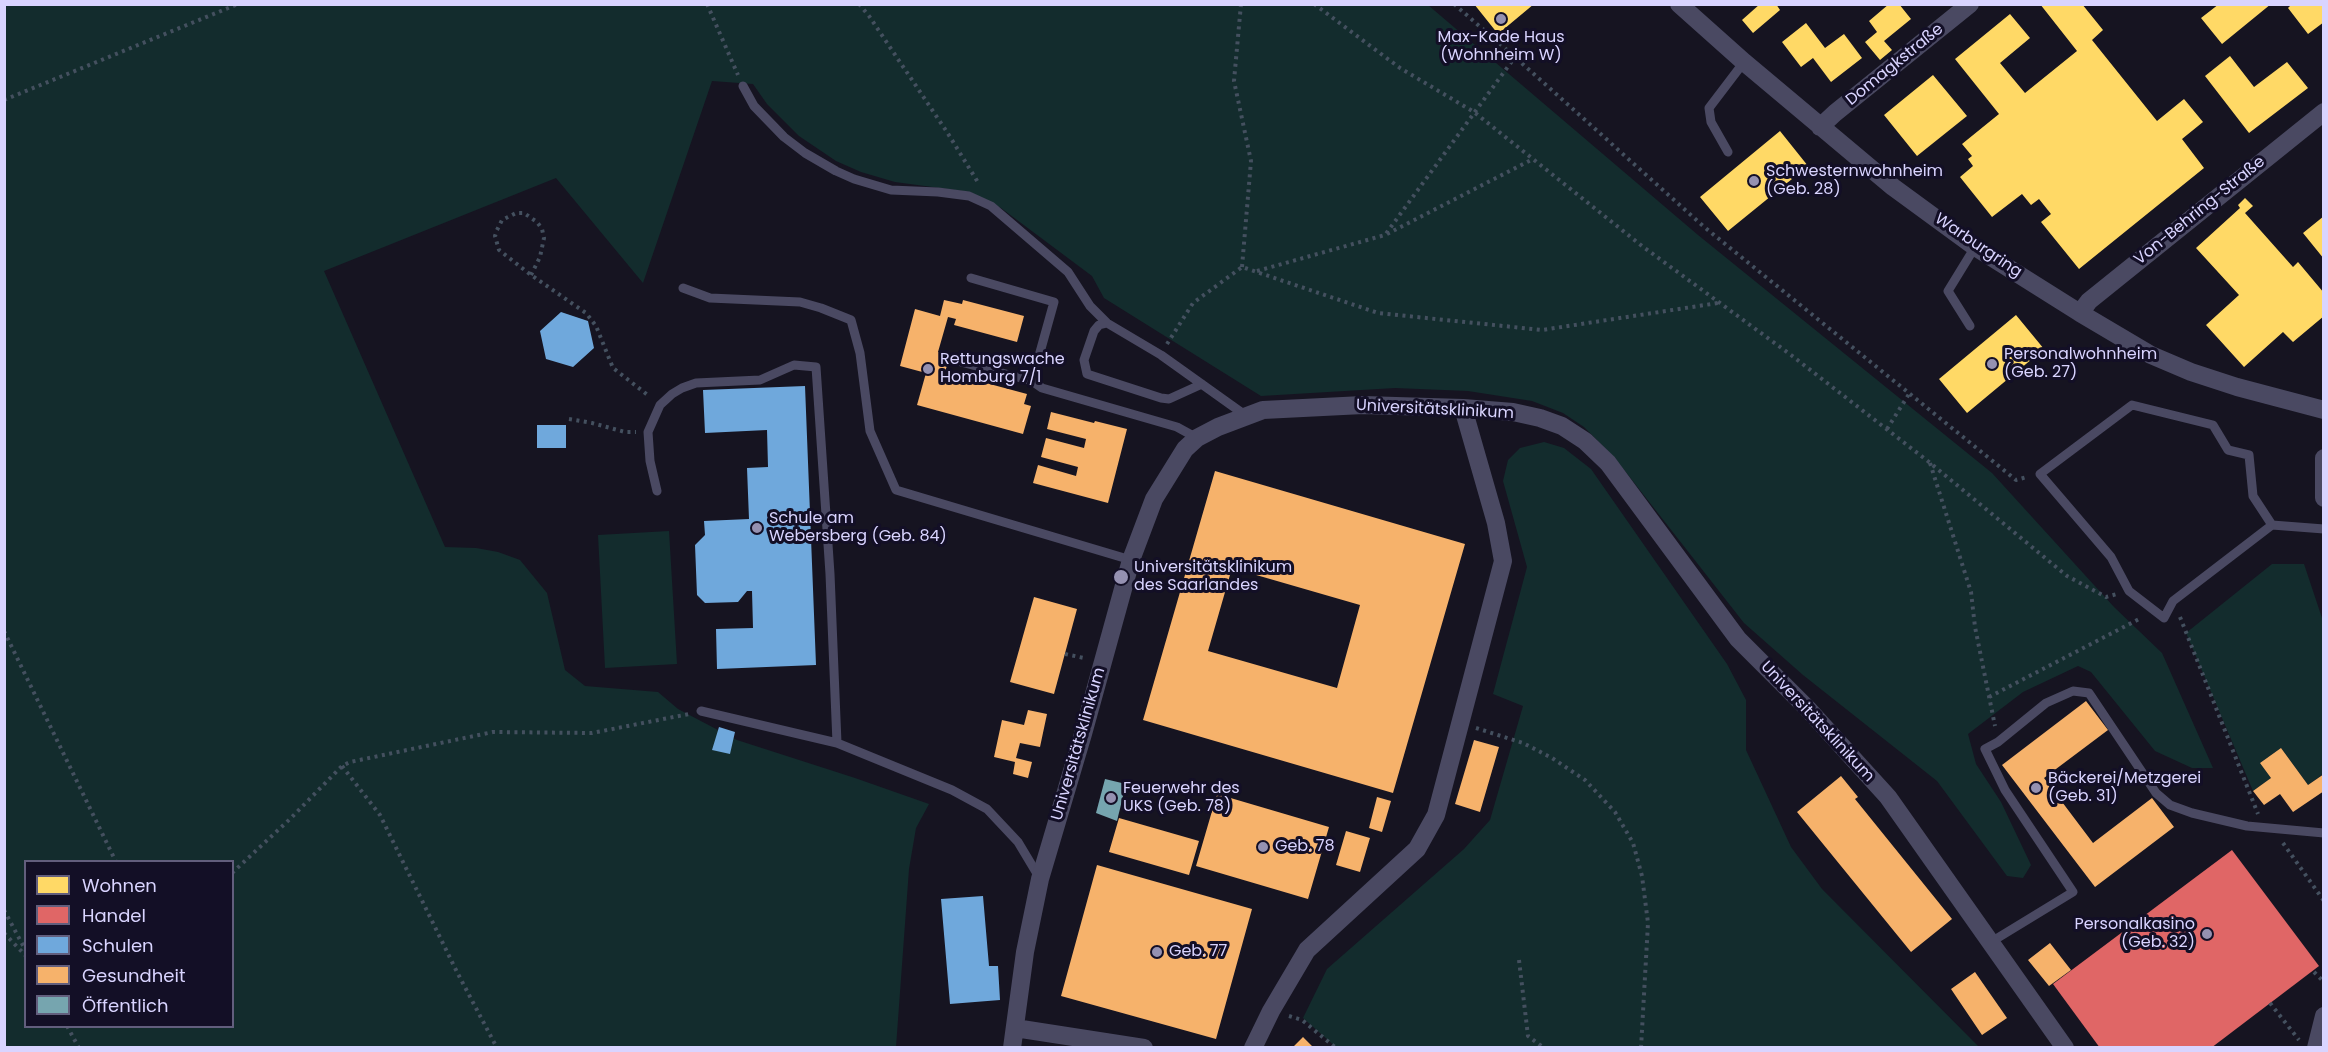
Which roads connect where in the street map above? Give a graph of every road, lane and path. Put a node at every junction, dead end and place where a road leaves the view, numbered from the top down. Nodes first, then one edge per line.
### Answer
1 (238, 4) edge
2 (707, 4) edge
3 (859, 4) edge
4 (1240, 4) edge
5 (1314, 4) edge
6 (1454, 4) edge
7 (1679, 4) edge
8 (1970, 4) edge
9 (1515, 57) junction
10 (1744, 62) junction
11 (743, 86) joint
12 (4, 100) edge
13 (2324, 111) edge
14 (1474, 112) junction
15 (1820, 127) junction
16 (1728, 152) dead end
17 (1533, 159) junction
18 (991, 206) junction
19 (1385, 235) junction
20 (1975, 247) junction
21 (1242, 267) junction
22 (1256, 271) junction
23 (531, 275) junction
24 (970, 278) dead end
25 (683, 288) dead end
26 (1719, 303) junction
27 (2080, 313) junction
28 (1107, 323) junction
29 (1970, 326) dead end
30 (1161, 355) junction
31 (961, 362) dead end
32 (1032, 381) junction
33 (1202, 384) junction
34 (1909, 394) junction
35 (660, 405) junction
36 (1463, 408) junction
37 (1239, 410) junction
38 (2324, 410) edge
39 (568, 419) dead end
40 (1887, 429) junction
41 (648, 432) junction
42 (1197, 438) junction
43 (2324, 458) edge
44 (1929, 462) junction
45 (2016, 480) dead end
46 (657, 491) dead end
47 (2324, 498) edge
48 (2272, 525) junction
49 (2324, 529) edge
50 (1131, 560) junction
51 (2129, 591) junction
52 (2173, 601) junction
53 (2154, 610) junction
54 (4, 631) edge
55 (1989, 697) junction
56 (701, 711) joint
57 (1460, 723) junction
58 (1998, 742) junction
59 (837, 744) junction
60 (342, 766) junction
61 (2268, 829) junction
62 (2324, 833) edge
63 (116, 860) edge
64 (234, 871) edge
65 (1040, 879) junction
66 (2324, 901) edge
67 (4, 910) edge
68 (4, 933) edge
69 (1991, 942) junction
70 (24, 947) edge
71 (24, 954) edge
72 (1519, 960) dead end
73 (2314, 972) dead end
74 (2324, 982) edge
75 (2270, 1003) dead end
76 (2324, 1016) edge
77 (1302, 1020) dead end
78 (68, 1028) edge
79 (1015, 1028) junction
80 (79, 1047) edge
81 (497, 1047) edge
82 (1012, 1047) edge
83 (1144, 1047) edge
84 (1253, 1047) edge
85 (1336, 1047) edge
86 (1544, 1047) edge
87 (1641, 1047) edge
88 (2065, 1047) edge
89 (2306, 1047) edge
90 (2316, 1047) edge

1 - 12 path
2 - 11 path
3 - 18 path
4 - 21 path
5 - 14 path
6 - 9 path
7 - 10 street, Warburgring
8 - 15 street, Domagkstraße
9 - 14 path
9 - 34 path
10 - 15 street, Warburgring
10 - 16 lane
11 - 18 lane
13 - 27 street, Von-Behring-Straße
14 - 17 path
14 - 19 path
15 - 20 street, Warburgring
17 - 19 path
17 - 26 path
18 - 28 lane
19 - 22 path
20 - 27 street, Warburgring
20 - 29 lane
21 - 22 path
21 - 30 path
22 - 26 path
23 - 23 path
23 - 35 path
24 - 32 lane
25 - 50 lane
26 - 40 path
27 - 38 street, Warburgring
28 - 30 lane
28 - 33 lane
30 - 33 lane
31 - 32 lane
32 - 42 lane
33 - 37 lane
34 - 40 path
34 - 45 path
35 - 41 lane
35 - 59 lane
36 - 37 street, Universitätsklinikum
36 - 57 street
36 - 69 street, Universitätsklinikum
37 - 42 street, Universitätsklinikum
39 - 41 path
40 - 44 path
41 - 46 lane
42 - 50 street, Universitätsklinikum
43 - 47 street
44 - 51 path
44 - 55 path
48 - 49 lane
48 - 51 lane
48 - 52 lane
50 - 65 street, Universitätsklinikum
51 - 53 lane
52 - 53 lane
52 - 61 path
53 - 55 path
54 - 63 path
55 - 58 path
56 - 59 lane
56 - 60 path
57 - 84 street
57 - 87 path
58 - 61 lane
58 - 69 lane
59 - 65 lane
60 - 64 path
60 - 81 path
61 - 62 lane
61 - 66 path
65 - 79 street, Universitätsklinikum
67 - 70 path
68 - 71 path
69 - 88 street, Universitätsklinikum
72 - 86 path
73 - 74 path
75 - 89 path
76 - 90 street
77 - 85 path
78 - 80 path
79 - 82 street, Universitätsklinikum
79 - 83 street

